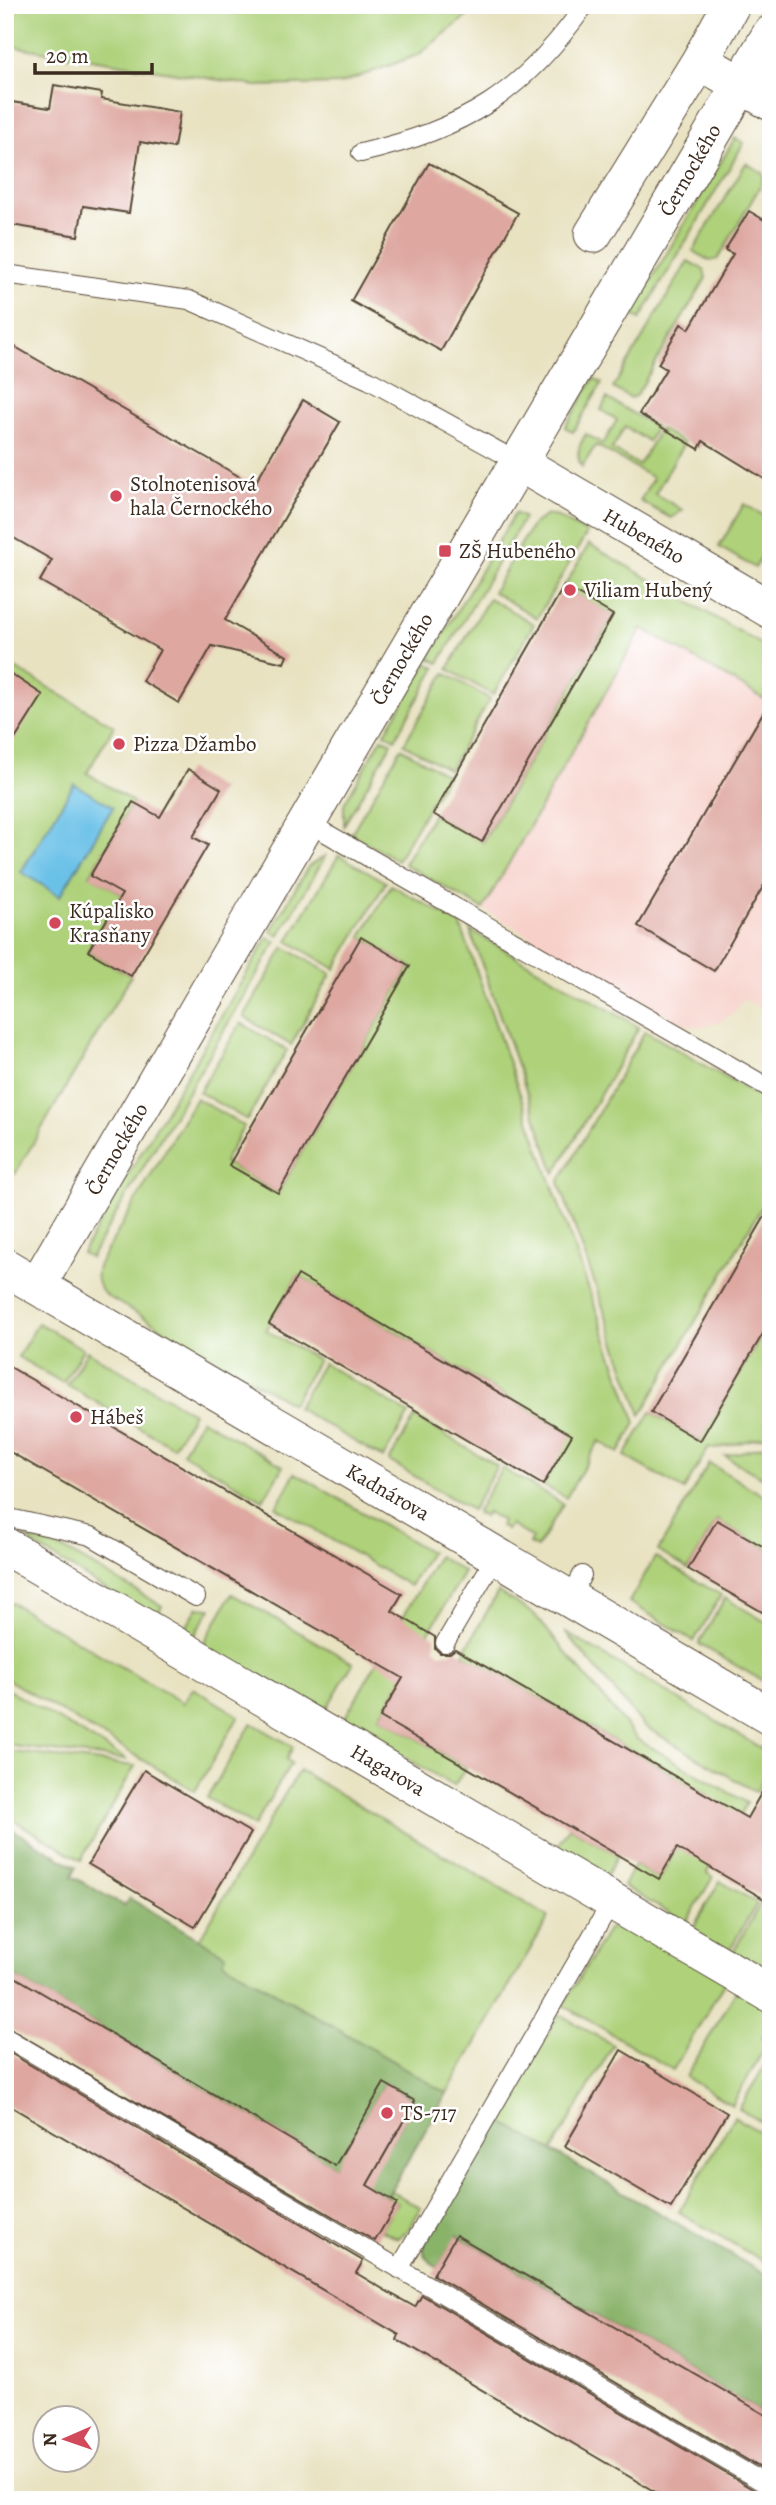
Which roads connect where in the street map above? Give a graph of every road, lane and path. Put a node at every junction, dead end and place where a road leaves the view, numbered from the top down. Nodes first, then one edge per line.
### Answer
1 (585, 5) edge
2 (731, 5) edge
3 (771, 34) edge
4 (700, 61) junction
5 (756, 93) edge
6 (361, 153) dead end
7 (593, 234) dead end
8 (5, 274) edge
9 (518, 462) junction
10 (771, 610) edge
11 (307, 822) junction
12 (771, 1089) edge
13 (5, 1267) edge
14 (42, 1289) junction
15 (5, 1517) edge
16 (5, 1546) edge
17 (496, 1556) junction
18 (196, 1597) dead end
19 (446, 1643) dead end
20 (771, 1717) edge
21 (612, 1901) junction
22 (771, 1994) edge
23 (5, 2037) edge
24 (399, 2269) junction
25 (771, 2487) edge

1 - 6 lane
2 - 4 street
3 - 5 street, Černockého
4 - 5 street
4 - 7 street
5 - 9 street, Černockého
8 - 9 lane
9 - 10 street, Hubeného
9 - 11 street, Černockého
11 - 12 lane
11 - 14 street, Černockého
13 - 14 street, Kadnárova
14 - 17 street, Kadnárova
15 - 18 lane
16 - 21 street, Hagarova
17 - 19 lane
17 - 20 street, Kadnárova
21 - 22 street, Hagarova
21 - 24 lane
23 - 24 lane
24 - 25 lane

